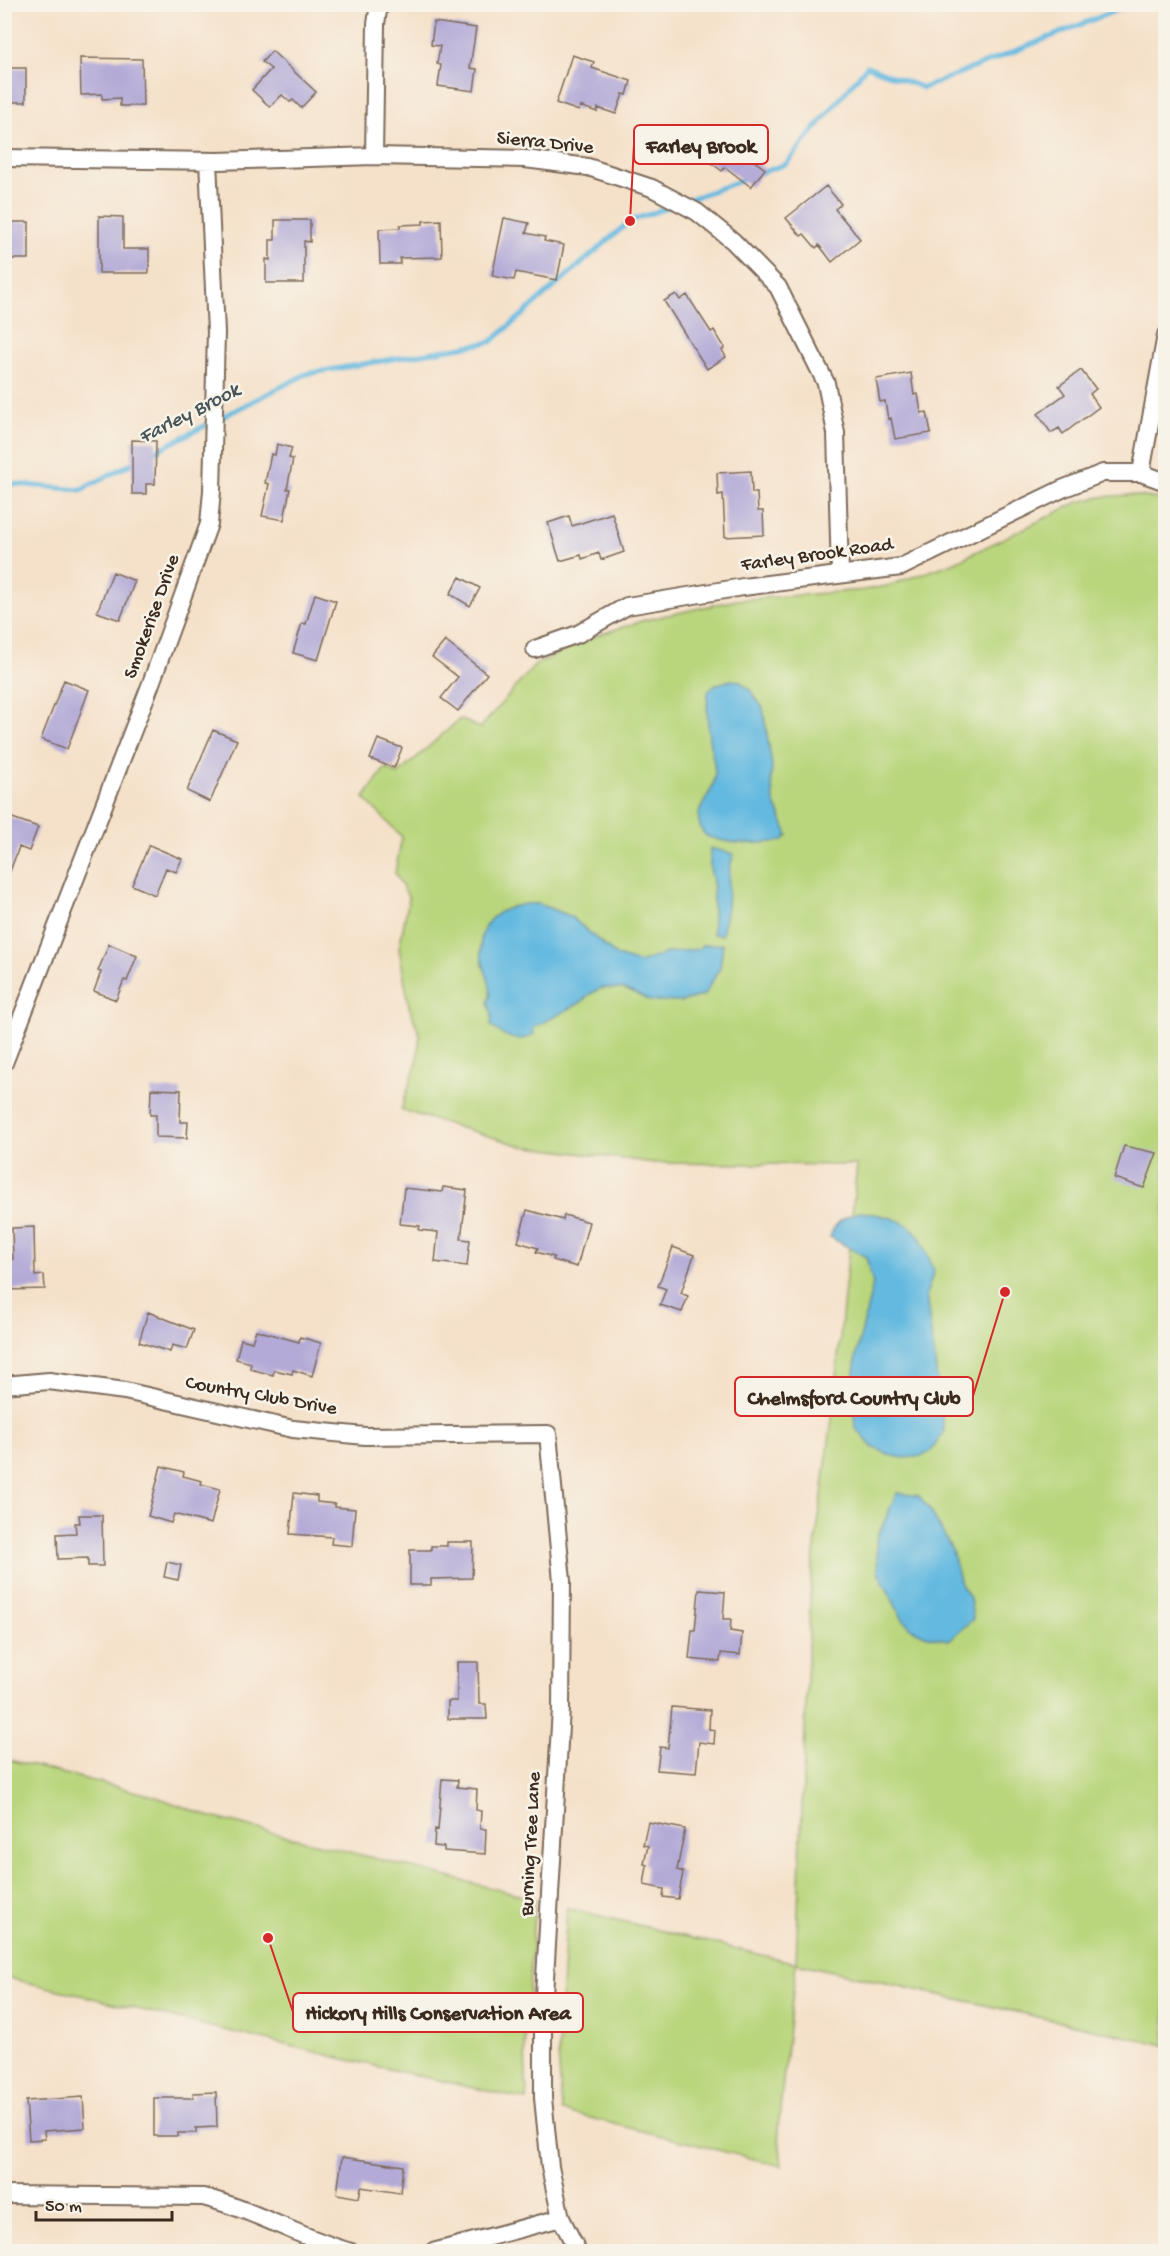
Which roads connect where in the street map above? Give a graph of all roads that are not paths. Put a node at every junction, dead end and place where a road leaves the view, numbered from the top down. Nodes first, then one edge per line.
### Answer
1 (379, 4) edge
2 (374, 156) junction
3 (4, 158) edge
4 (208, 161) junction
5 (1166, 335) edge
6 (1141, 473) junction
7 (1166, 482) edge
8 (840, 574) junction
9 (535, 649) dead end
10 (4, 1063) edge
11 (4, 1385) edge
12 (548, 1434) joint
13 (4, 2195) edge
14 (561, 2218) junction
15 (351, 2252) edge
16 (433, 2252) edge
17 (578, 2252) edge

1 - 2 street
2 - 4 street, Sierra Drive
2 - 8 street, Sierra Drive
3 - 4 street, Sierra Drive
4 - 10 street, Smokerise Drive
5 - 6 street
6 - 7 street, Farley Brook Road
6 - 8 street, Farley Brook Road
8 - 9 street, Farley Brook Road
11 - 12 street, Country Club Drive
12 - 14 street, Burning Tree Lane
13 - 15 street
14 - 16 street
14 - 17 street, Burning Tree Lane

